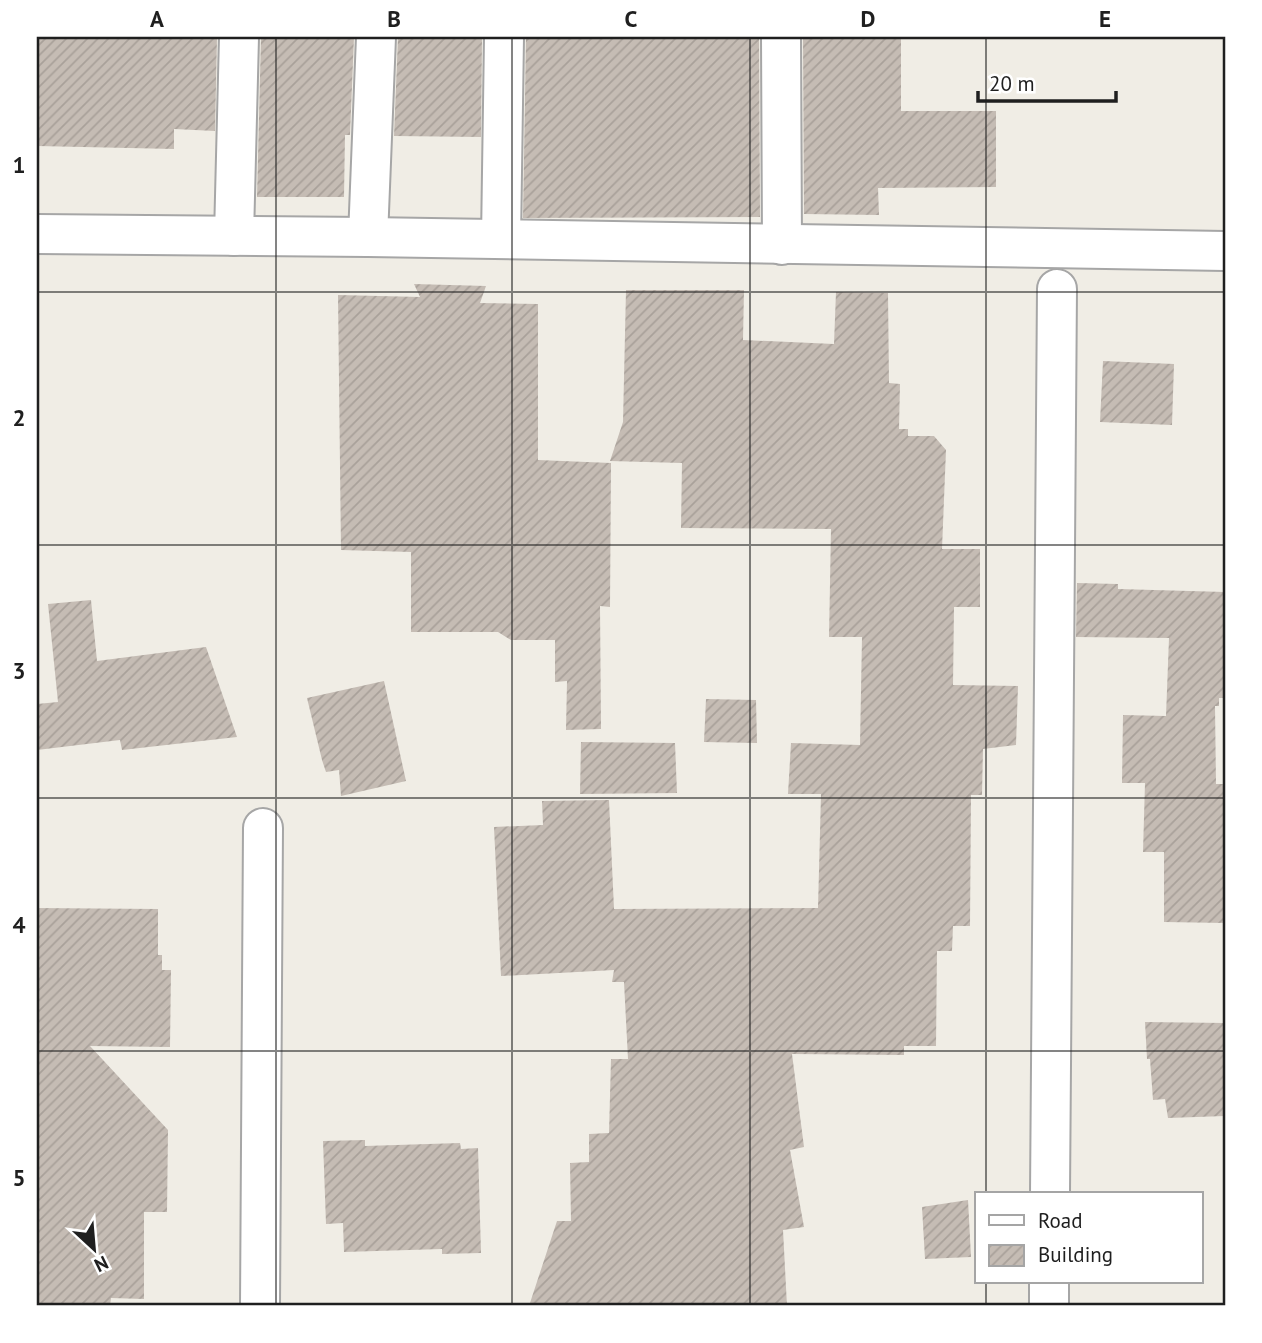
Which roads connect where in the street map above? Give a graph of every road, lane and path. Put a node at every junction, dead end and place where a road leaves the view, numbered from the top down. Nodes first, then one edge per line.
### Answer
1 (239, 37) edge
2 (376, 37) edge
3 (504, 37) edge
4 (781, 37) edge
5 (37, 234) edge
6 (234, 236) junction
7 (368, 237) junction
8 (501, 239) junction
9 (782, 245) junction
10 (1225, 251) edge
11 (1057, 289) dead end
12 (263, 828) dead end
13 (1050, 1192) edge
14 (1049, 1284) edge
15 (260, 1306) edge
16 (1049, 1306) edge

1 - 6 street
2 - 7 street
3 - 8 street
4 - 9 street
5 - 6 street
6 - 7 street
7 - 8 street
8 - 9 street
9 - 10 street
11 - 13 street
12 - 15 street
14 - 16 street

